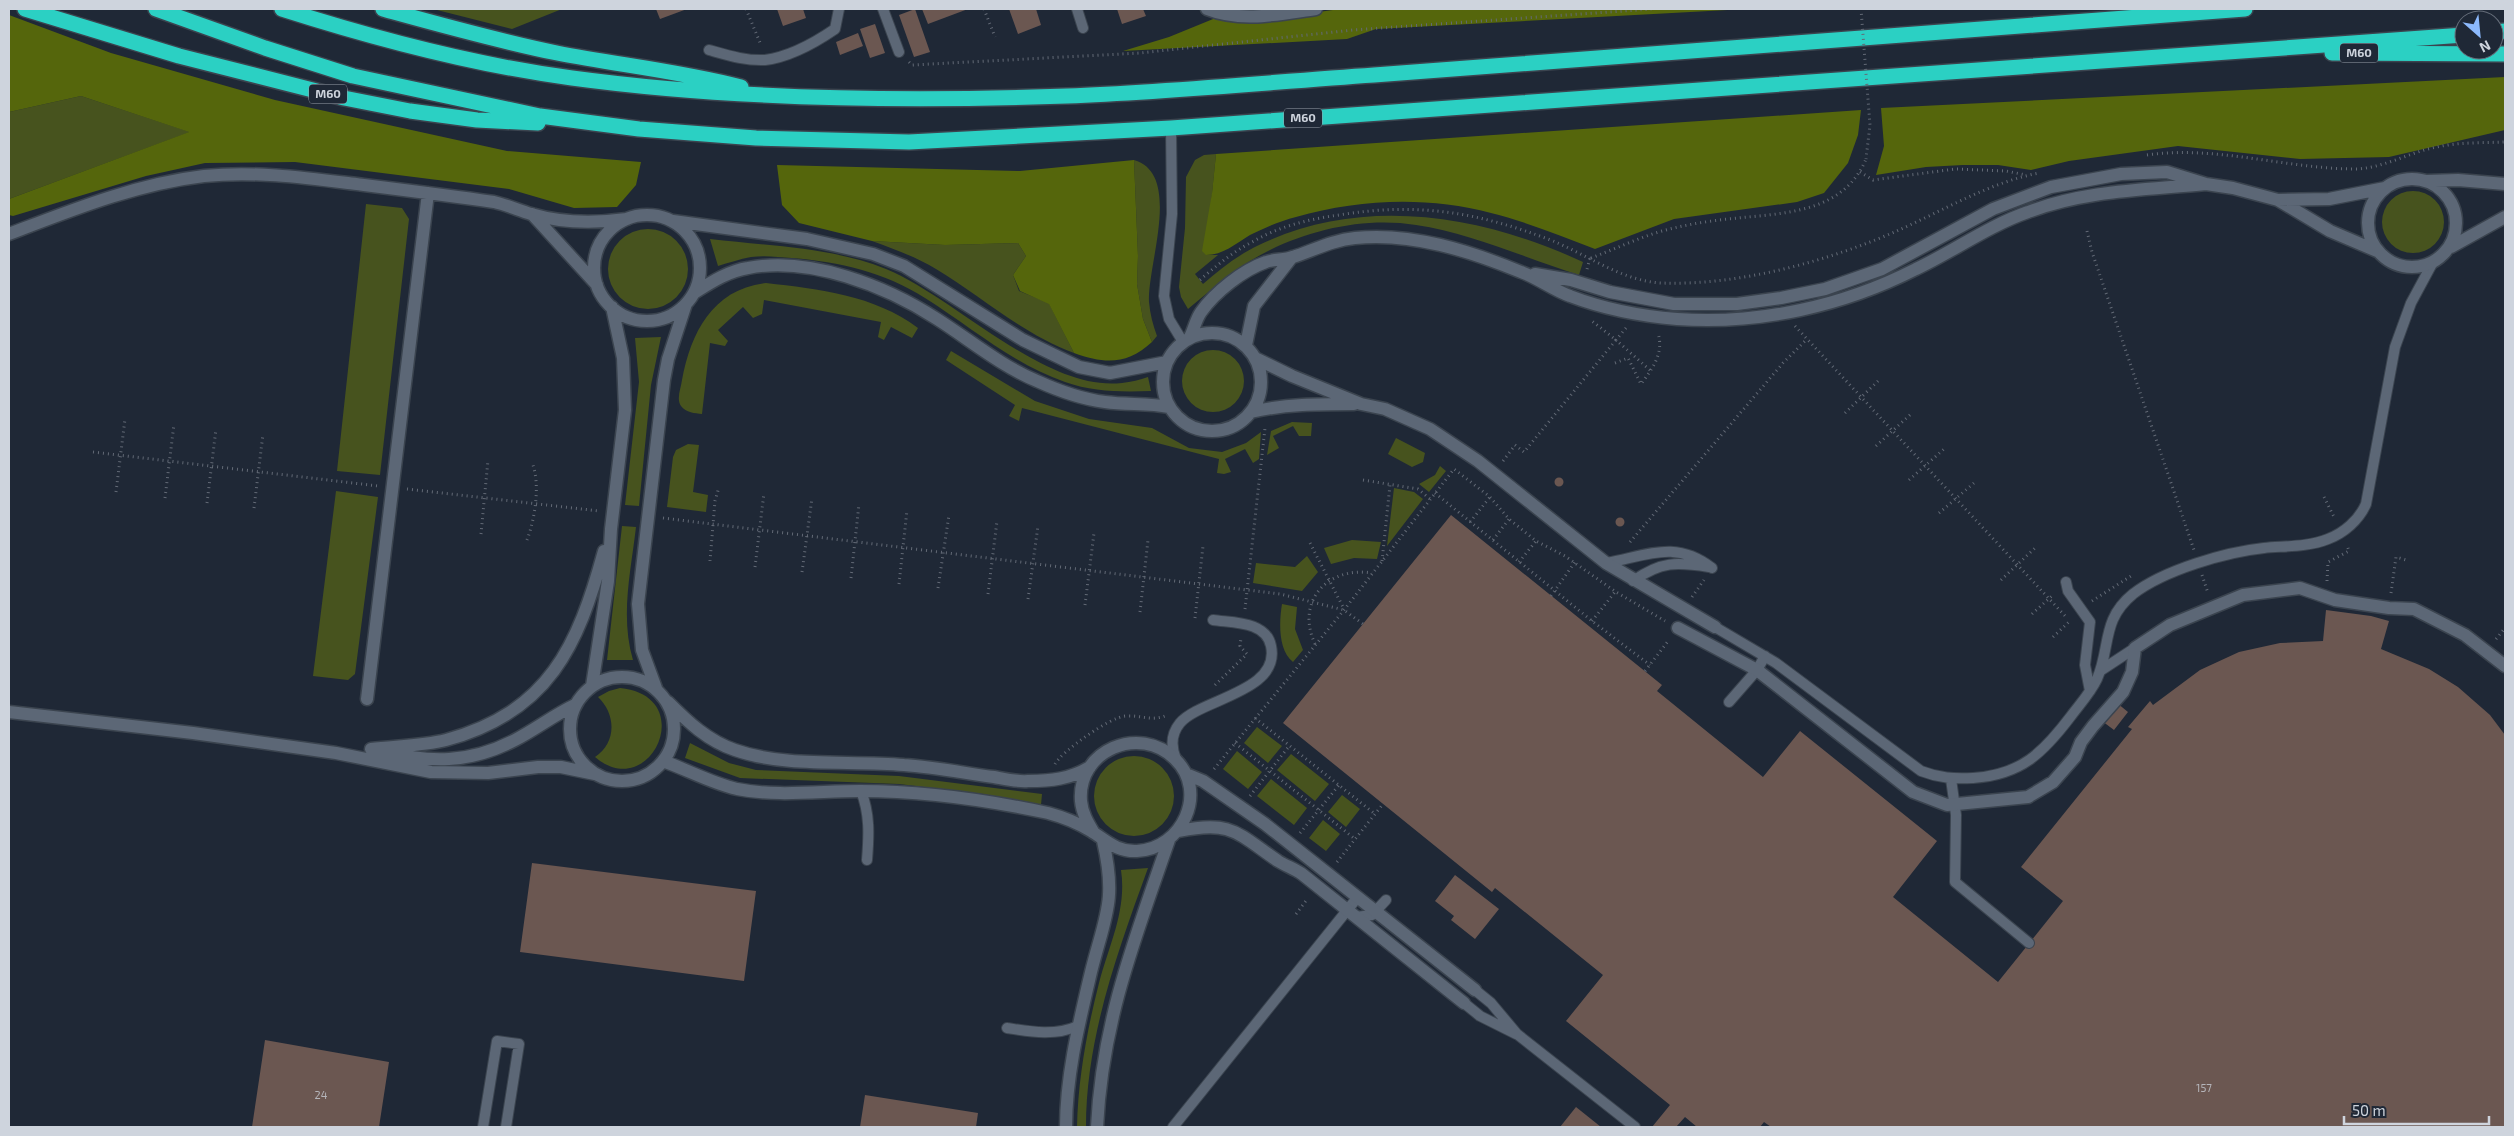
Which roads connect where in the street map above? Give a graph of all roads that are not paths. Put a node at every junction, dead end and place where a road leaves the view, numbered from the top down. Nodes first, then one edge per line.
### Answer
1 (25, 9) edge
2 (156, 9) edge
3 (282, 9) edge
4 (383, 9) edge
5 (839, 9) edge
6 (883, 9) edge
7 (1077, 9) edge
8 (1207, 9) edge
9 (1316, 9) edge
10 (2245, 9) edge
11 (1083, 28) dead end
12 (2454, 35) edge
13 (708, 50) dead end
14 (899, 52) road end
15 (2213, 53) junction
16 (2505, 54) edge
17 (780, 96) junction
18 (1171, 128) junction
19 (639, 129) junction
20 (2427, 182) junction
21 (2206, 184) junction
22 (2505, 184) edge
23 (2385, 188) junction
24 (428, 193) junction
25 (2278, 200) junction
26 (532, 214) junction
27 (2505, 217) edge
28 (628, 219) junction
29 (673, 221) junction
30 (9, 234) edge
31 (2451, 248) junction
32 (2377, 251) junction
33 (1292, 257) junction
34 (2432, 264) junction
35 (1523, 272) junction
36 (598, 285) junction
37 (694, 294) junction
38 (686, 304) junction
39 (612, 307) junction
40 (1187, 340) junction
41 (1246, 345) junction
42 (1255, 358) junction
43 (1167, 362) junction
44 (1361, 404) junction
45 (1169, 407) junction
46 (1251, 412) junction
47 (611, 529) junction
48 (1606, 562) junction
49 (1633, 580) junction
50 (2066, 582) road end
51 (1213, 620) dead end
52 (1715, 627) joint
53 (1678, 628) road end
54 (2135, 648) junction
55 (1765, 656) junction
56 (2505, 666) edge
57 (1756, 670) junction
58 (2100, 671) junction
59 (592, 686) junction
60 (656, 688) junction
61 (2090, 691) junction
62 (367, 700) dead end
63 (668, 702) junction
64 (1729, 702) dead end
65 (575, 705) junction
66 (9, 712) edge
67 (371, 749) junction
68 (336, 753) junction
69 (1176, 759) junction
70 (664, 761) junction
71 (1090, 767) junction
72 (595, 774) junction
73 (1186, 774) junction
74 (1951, 779) junction
75 (861, 791) junction
76 (1956, 804) junction
77 (1179, 831) junction
78 (1099, 837) junction
79 (1169, 840) junction
80 (867, 860) dead end
81 (1357, 898) junction
82 (1386, 900) dead end
83 (1376, 912) junction
84 (1352, 914) junction
85 (2029, 943) dead end
86 (1475, 990) joint
87 (1464, 1003) joint
88 (1078, 1026) junction
89 (1007, 1028) dead end
90 (1517, 1034) junction
91 (483, 1127) edge
92 (506, 1127) edge
93 (1066, 1127) edge
94 (1097, 1127) edge
95 (1172, 1127) edge
96 (1635, 1127) edge

1 - 19 highway, M60
2 - 19 highway, M60
3 - 17 highway
4 - 17 highway
5 - 13 lane
6 - 14 lane
7 - 11 lane
8 - 9 street
10 - 17 highway
12 - 15 highway, M60
15 - 16 highway, M60
15 - 18 highway, M60
18 - 19 highway, M60
18 - 40 lane
20 - 22 street
20 - 23 street
20 - 31 street
21 - 25 street
21 - 35 street
21 - 35 street
23 - 25 street
23 - 32 street
24 - 26 street
24 - 30 street
24 - 62 street
25 - 32 street
26 - 28 street
26 - 36 street
27 - 31 street
28 - 29 street
28 - 36 street
29 - 37 street
29 - 43 street
31 - 34 street
32 - 34 street
33 - 35 street
33 - 40 street
33 - 41 street
34 - 58 lane
36 - 39 street
37 - 38 street
37 - 45 street
38 - 39 street
38 - 60 street
39 - 47 street
40 - 41 street
40 - 43 street
41 - 42 street
42 - 44 street
42 - 46 street
43 - 45 street
44 - 46 street
44 - 48 street
45 - 46 street
47 - 59 street
47 - 67 street
48 - 49 street
48 - 49 lane
49 - 52 street
50 - 61 lane
51 - 69 lane
52 - 55 lane
53 - 57 street
54 - 56 street
54 - 58 lane
54 - 76 street
55 - 57 lane
55 - 74 lane
57 - 64 lane
57 - 76 street
58 - 61 lane
59 - 60 street
59 - 65 street
60 - 63 street
61 - 74 lane
63 - 70 street
63 - 71 street
65 - 67 street
65 - 72 street
66 - 68 street
67 - 68 street
68 - 72 street
69 - 71 street
69 - 73 street
70 - 72 street
70 - 75 street
71 - 78 street
73 - 77 street
73 - 81 street
74 - 76 lane
75 - 78 street
75 - 80 lane
76 - 85 lane
77 - 79 street
77 - 84 street
78 - 79 street
78 - 88 street
79 - 94 street
81 - 83 street
81 - 84 lane
82 - 83 lane
83 - 84 lane
83 - 86 street
84 - 87 street
84 - 95 lane
86 - 90 lane
87 - 90 lane
88 - 89 lane
88 - 93 street
90 - 96 lane
91 - 92 lane

